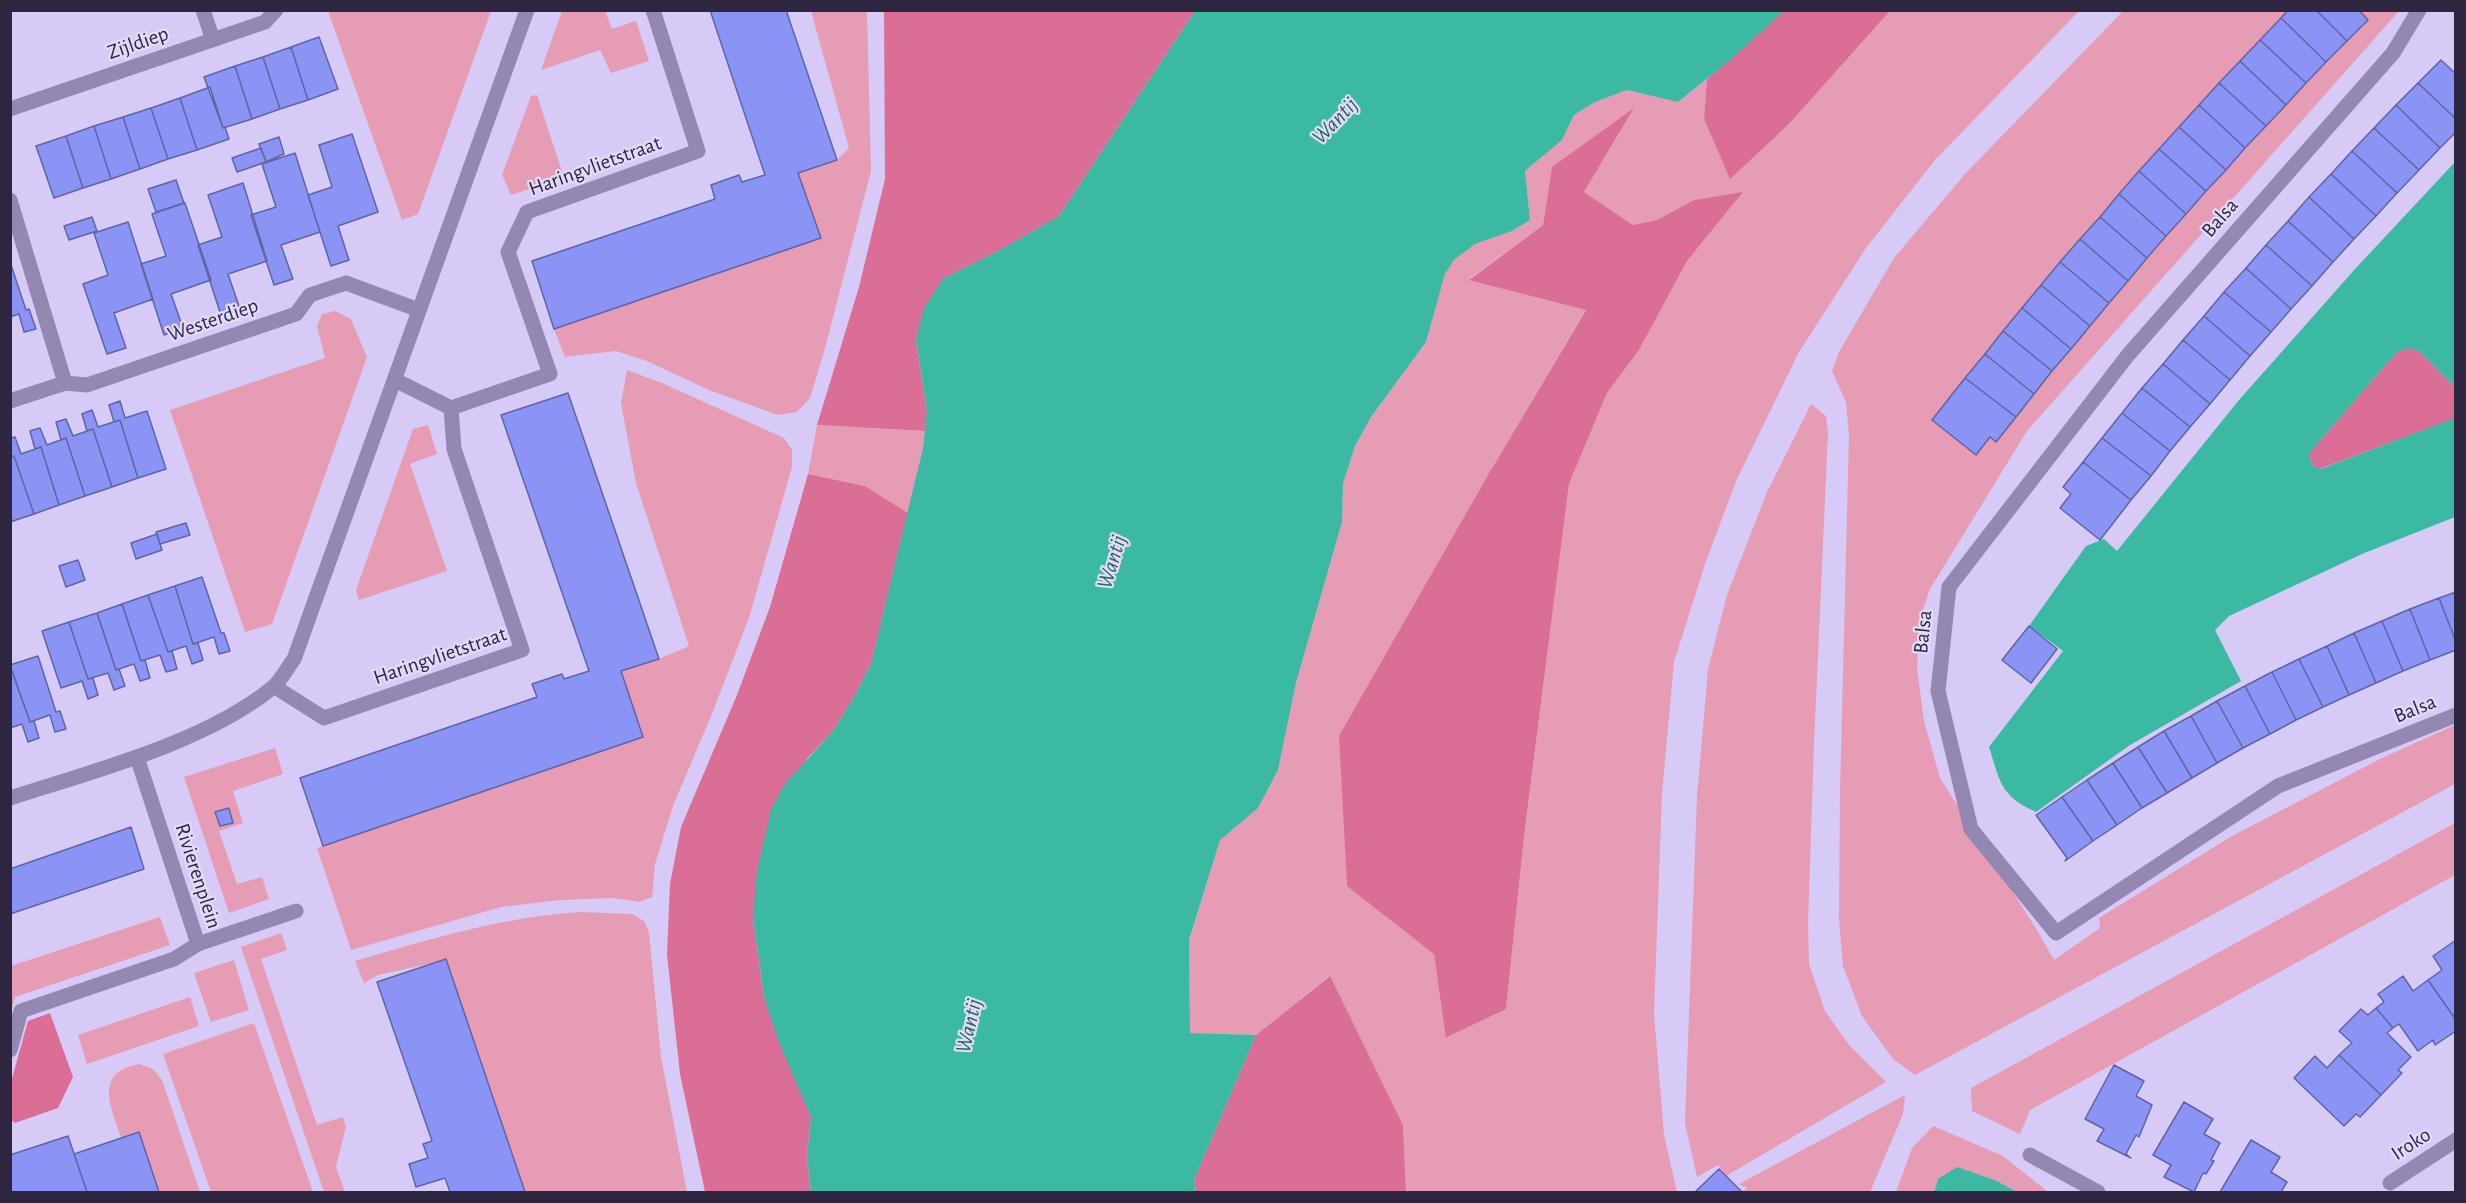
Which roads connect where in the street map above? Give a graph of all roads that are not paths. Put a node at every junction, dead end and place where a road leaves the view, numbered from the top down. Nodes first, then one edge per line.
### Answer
1 (203, 10) edge
2 (276, 10) edge
3 (526, 10) edge
4 (653, 10) edge
5 (2419, 10) edge
6 (213, 40) junction
7 (10, 109) edge
8 (10, 200) edge
9 (419, 310) junction
10 (395, 380) junction
11 (65, 383) junction
12 (10, 401) edge
13 (451, 408) junction
14 (274, 687) junction
15 (2456, 715) edge
16 (137, 757) junction
17 (10, 798) edge
18 (296, 911) dead end
19 (198, 944) junction
20 (10, 1050) edge
21 (2456, 1140) edge
22 (2030, 1155) dead end
23 (2390, 1183) dead end
24 (2098, 1192) edge

1 - 6 street
2 - 6 street, Zijldiep
3 - 9 street
4 - 13 street, Haringvlietstraat
5 - 15 street, Balsa
6 - 7 street, Zijldiep
8 - 11 street
9 - 10 street
9 - 11 street, Westerdiep
10 - 13 street
10 - 14 street
11 - 12 street, Westerdiep
13 - 14 street, Haringvlietstraat
14 - 16 street
16 - 17 street
16 - 19 street, Rivierenplein
18 - 19 street, Rivierenplein
19 - 20 street
21 - 23 street, Iroko
22 - 24 street

